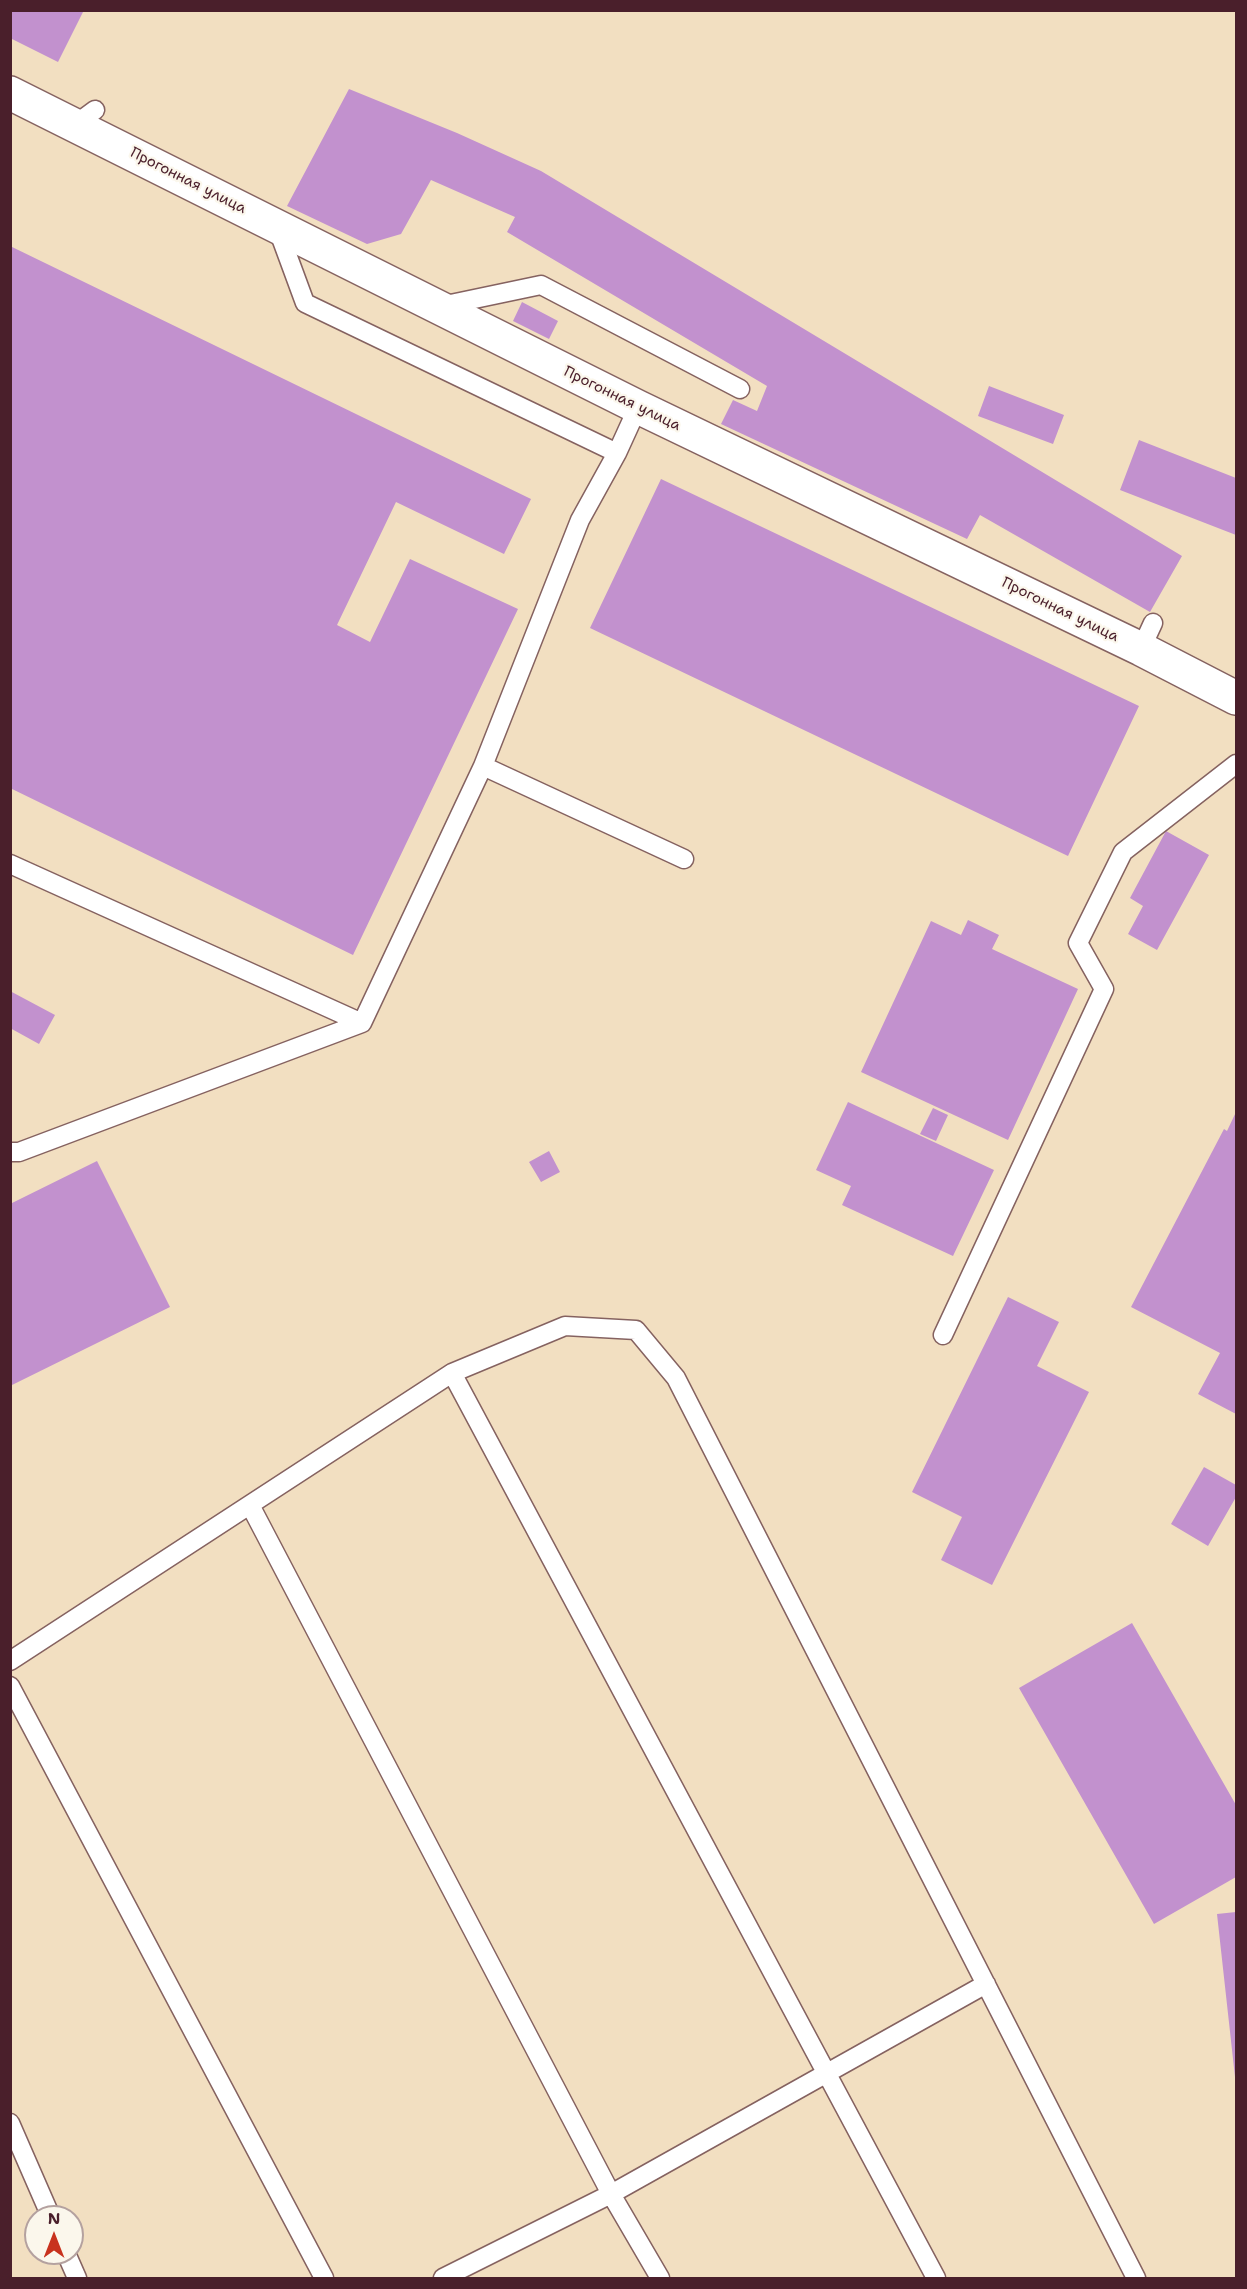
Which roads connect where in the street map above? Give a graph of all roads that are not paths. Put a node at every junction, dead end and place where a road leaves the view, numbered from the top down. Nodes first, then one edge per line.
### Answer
1 (10, 93) edge
2 (276, 226) junction
3 (437, 306) junction
4 (740, 389) dead end
5 (638, 407) junction
6 (617, 453) junction
7 (1236, 698) edge
8 (1236, 764) edge
9 (483, 766) junction
10 (684, 859) dead end
11 (10, 864) edge
12 (362, 1023) junction
13 (10, 1152) edge
14 (943, 1335) dead end
15 (452, 1373) junction
16 (250, 1505) junction
17 (10, 1661) edge
18 (10, 1686) edge
19 (986, 1984) junction
20 (826, 2074) junction
21 (10, 2123) edge
22 (611, 2194) junction
23 (46, 2205) edge
24 (324, 2278) edge
25 (443, 2278) edge
26 (660, 2278) edge
27 (936, 2278) edge
28 (1136, 2278) edge

1 - 2 street, Прогонная улица
2 - 3 street, Прогонная улица
2 - 6 lane
3 - 4 lane
3 - 5 street, Прогонная улица
5 - 6 lane
5 - 7 street, Прогонная улица
6 - 9 lane
8 - 14 lane
9 - 10 lane
9 - 12 lane
11 - 12 lane
12 - 13 lane
15 - 16 lane
15 - 19 lane
15 - 20 lane
16 - 17 lane
16 - 22 lane
18 - 24 lane
19 - 20 lane
19 - 28 lane
20 - 22 lane
20 - 27 lane
21 - 23 lane
22 - 25 lane
22 - 26 lane

